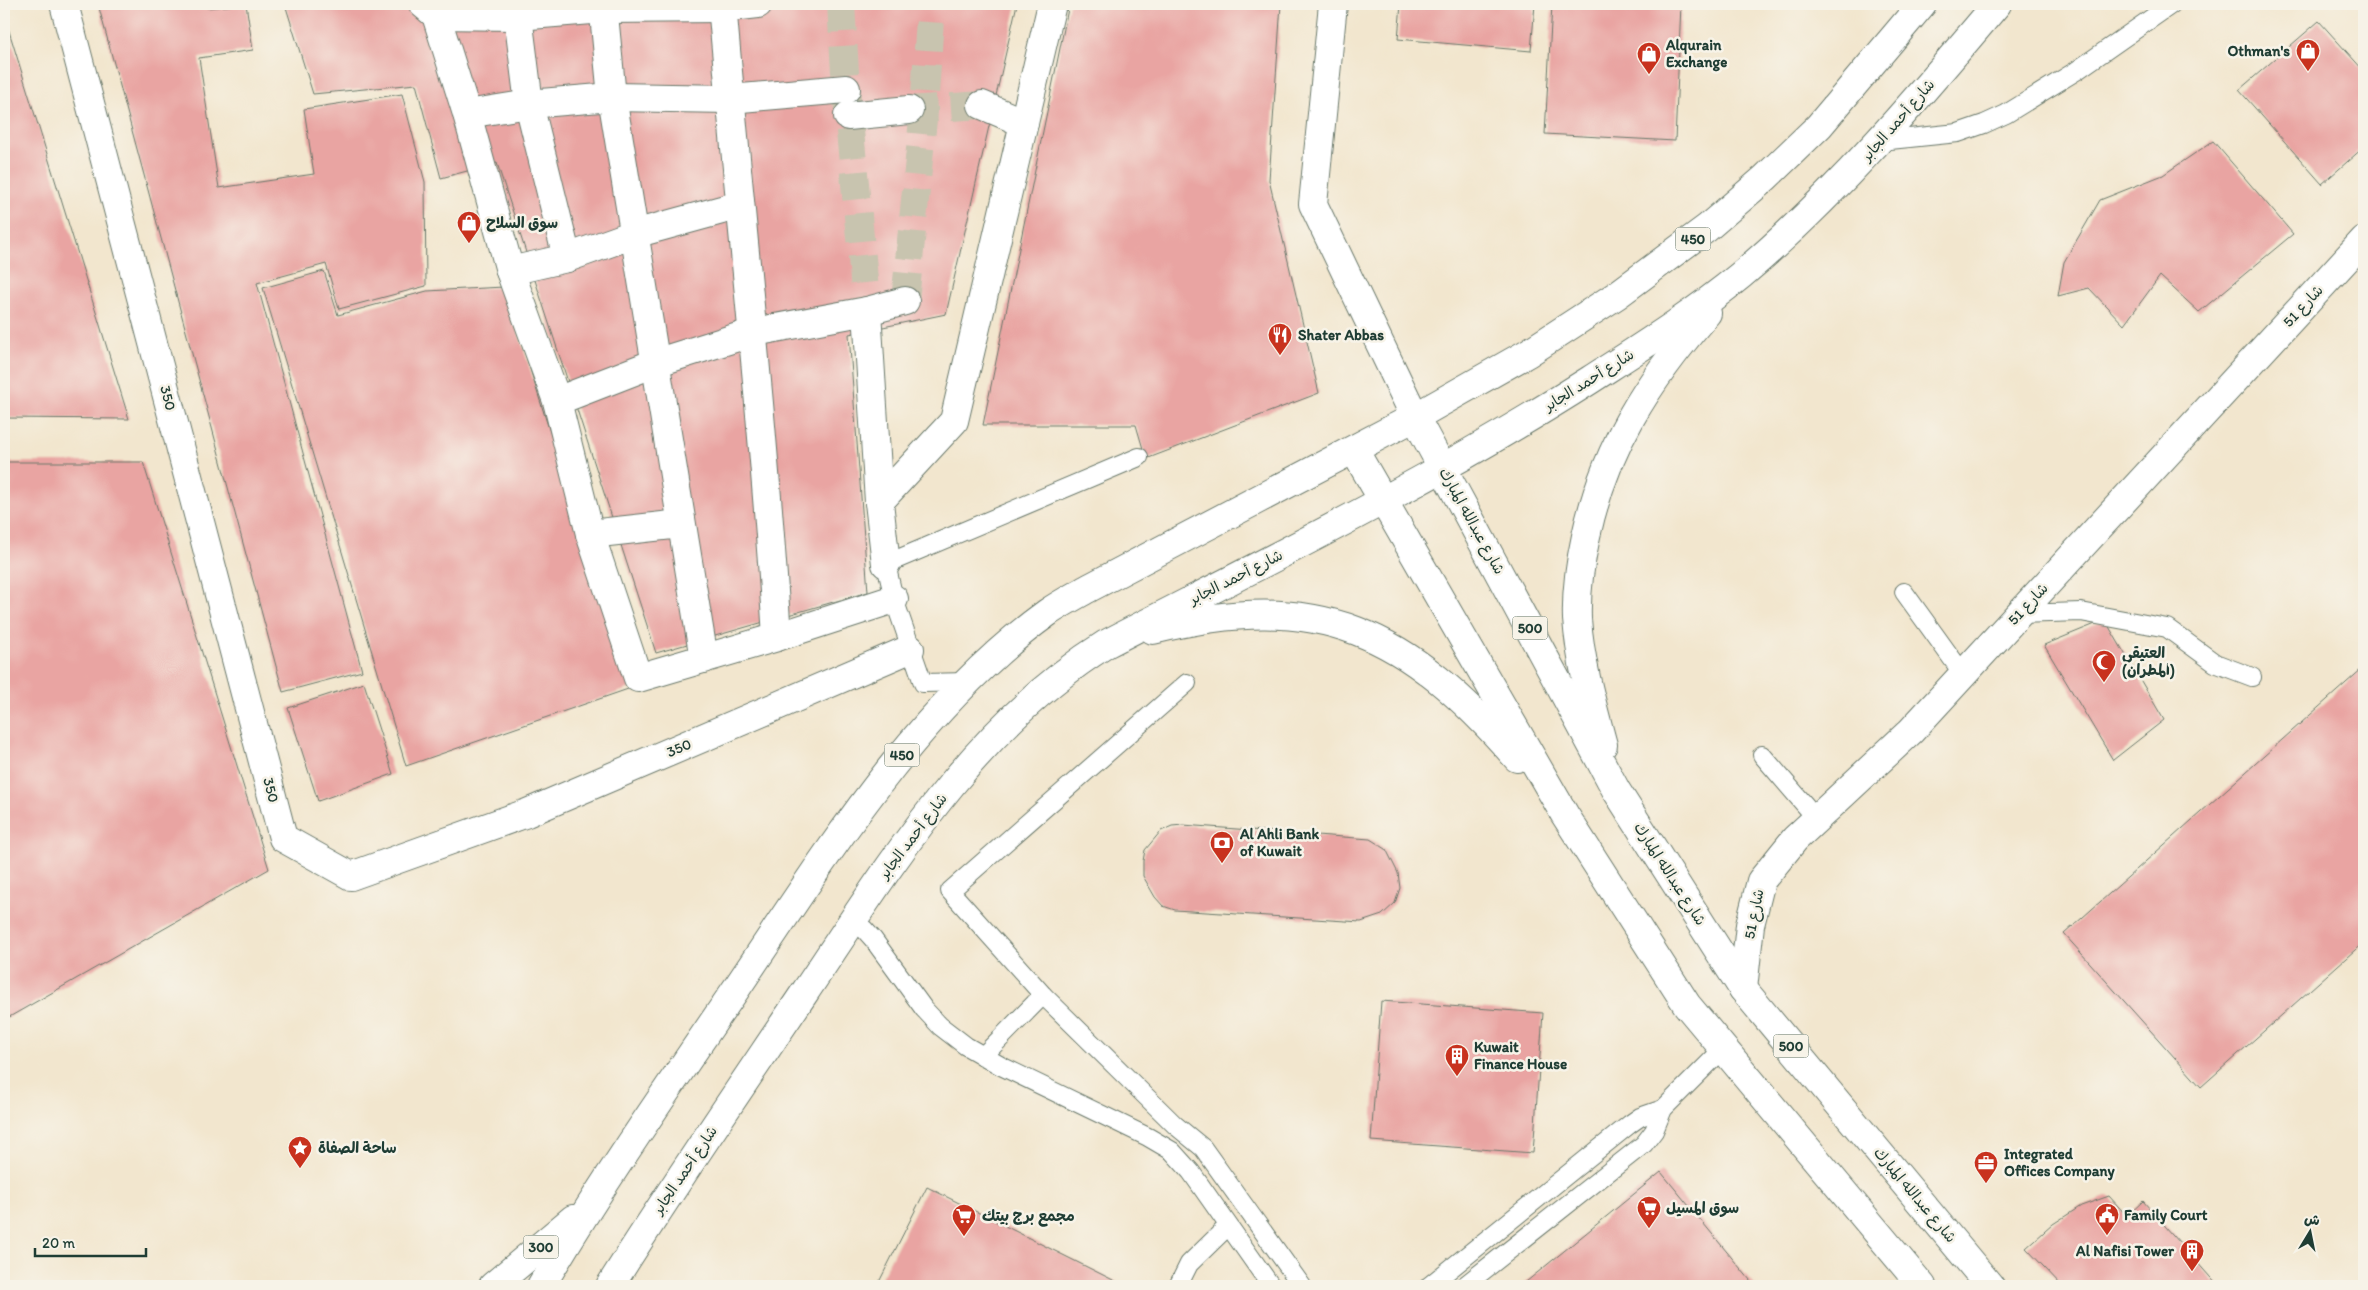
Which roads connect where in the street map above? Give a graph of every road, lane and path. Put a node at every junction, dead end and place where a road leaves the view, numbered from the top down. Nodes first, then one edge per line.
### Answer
1 (64, 4) edge
2 (758, 4) edge
3 (1052, 4) edge
4 (1333, 4) edge
5 (1922, 4) edge
6 (1997, 4) edge
7 (2172, 4) edge
8 (603, 6) edge
9 (722, 6) edge
10 (429, 10) edge
11 (518, 16) junction
12 (846, 89) dead end
13 (612, 97) junction
14 (730, 99) junction
15 (530, 104) junction
16 (982, 105) tunnel mouth
17 (909, 110) tunnel mouth
18 (467, 114) junction
19 (848, 116) dead end
20 (1024, 123) junction
21 (1880, 141) junction
22 (740, 206) junction
23 (634, 234) junction
24 (2364, 240) edge
25 (567, 258) junction
26 (510, 271) junction
27 (1739, 276) junction
28 (905, 301) dead end
29 (867, 311) junction
30 (754, 332) junction
31 (655, 363) junction
32 (557, 401) junction
33 (1415, 417) junction
34 (1354, 450) junction
35 (1139, 457) dead end
36 (1443, 468) junction
37 (1383, 500) junction
38 (879, 502) junction
39 (681, 524) junction
40 (590, 534) junction
41 (886, 564) junction
42 (1904, 592) dead end
43 (894, 599) junction
44 (2019, 614) junction
45 (778, 637) junction
46 (1106, 644) junction
47 (910, 649) junction
48 (704, 659) junction
49 (1963, 674) junction
50 (2252, 677) dead end
51 (968, 682) junction
52 (1187, 683) dead end
53 (1762, 755) dead end
54 (1616, 790) junction
55 (1558, 804) junction
56 (1817, 819) junction
57 (852, 923) junction
58 (1743, 989) junction
59 (1043, 995) junction
60 (1723, 1048) junction
61 (983, 1056) junction
62 (1663, 1109) junction
63 (1191, 1137) junction
64 (1172, 1152) junction
65 (588, 1207) junction
66 (1228, 1226) junction
67 (493, 1286) edge
68 (541, 1286) edge
69 (610, 1286) edge
70 (1178, 1286) edge
71 (1273, 1286) edge
72 (1302, 1286) edge
73 (1430, 1286) edge
74 (1464, 1286) edge
75 (1922, 1286) edge
76 (1990, 1286) edge

1 - 47 street, 350
2 - 9 street
3 - 20 street
4 - 33 street, شارع عبدالله المبارك
5 - 33 street, 450
6 - 21 street, شارع أحمد الجابر
7 - 21 lane
8 - 9 street
8 - 11 street
8 - 13 street
9 - 14 street
10 - 11 street
10 - 18 street
11 - 15 street
12 - 14 street
13 - 14 street
13 - 15 street
13 - 23 street
14 - 22 street
15 - 18 street
15 - 25 street
16 - 20 street
17 - 19 street
18 - 26 street
20 - 38 street
21 - 27 street, شارع أحمد الجابر
22 - 23 street
22 - 30 street
23 - 25 street
23 - 31 street
24 - 44 street, شارع 51
25 - 26 street
26 - 32 street
27 - 36 street, شارع أحمد الجابر
27 - 54 street
28 - 29 street
29 - 30 street
29 - 38 street
30 - 31 street
30 - 45 street
31 - 32 street
31 - 39 street
32 - 40 street
33 - 34 street, 450
33 - 36 street, شارع عبدالله المبارك / 500
34 - 37 street
34 - 51 street, 450
35 - 41 lane
36 - 37 street, شارع أحمد الجابر
36 - 54 street, شارع عبدالله المبارك / 500
37 - 46 street, شارع أحمد الجابر
37 - 55 street
38 - 41 street
39 - 40 street
39 - 48 street
40 - 48 street
41 - 43 lane
42 - 49 lane
43 - 45 street
43 - 47 lane
44 - 49 street, شارع 51
44 - 50 lane
45 - 48 street
46 - 55 street
46 - 57 street, شارع أحمد الجابر
47 - 51 lane
49 - 56 street, شارع 51
51 - 65 street, 450
52 - 59 lane
53 - 56 lane
54 - 58 street, شارع عبدالله المبارك / 500
55 - 60 street
56 - 58 street, شارع 51
57 - 61 lane
57 - 69 street, شارع أحمد الجابر
58 - 76 street, شارع عبدالله المبارك / 500
59 - 61 lane
59 - 63 lane
60 - 62 lane
60 - 75 street
61 - 64 lane
62 - 73 lane
62 - 74 lane
63 - 64 lane
63 - 72 lane
64 - 66 lane
65 - 67 street, 300
65 - 68 street
66 - 70 lane
66 - 71 lane

